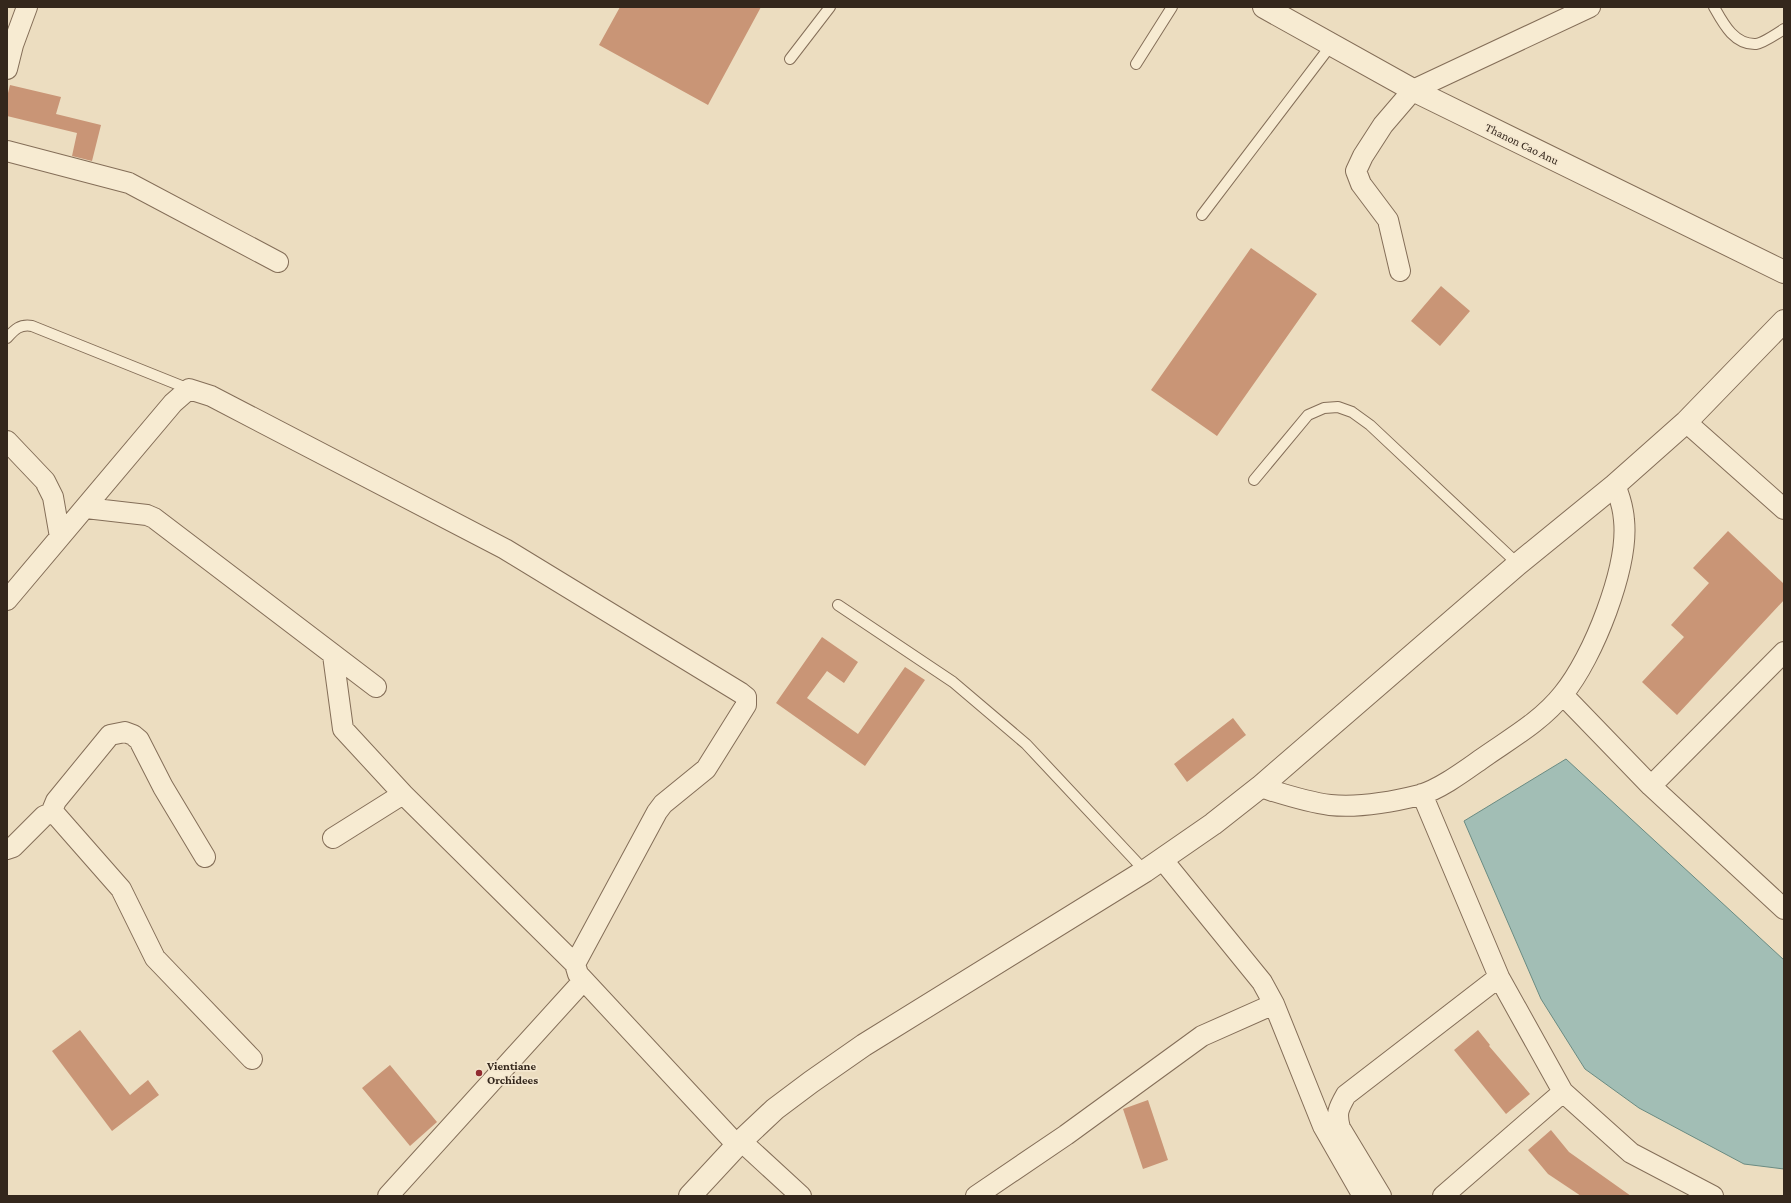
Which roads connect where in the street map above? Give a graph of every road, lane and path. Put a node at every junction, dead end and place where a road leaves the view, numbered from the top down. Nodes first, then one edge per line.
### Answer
1 (27, 7) edge
2 (830, 7) edge
3 (1172, 7) edge
4 (1264, 7) edge
5 (1590, 7) edge
6 (1714, 7) edge
7 (1784, 29) edge
8 (1332, 44) junction
9 (790, 59) dead end
10 (1136, 64) dead end
11 (7, 69) edge
12 (1413, 90) junction
13 (7, 151) edge
14 (1202, 215) dead end
15 (278, 262) dead end
16 (1400, 271) dead end
17 (1784, 272) edge
18 (1784, 321) edge
19 (7, 338) edge
20 (189, 389) junction
21 (1686, 422) junction
22 (7, 441) edge
23 (1254, 480) dead end
24 (1615, 485) junction
25 (86, 508) junction
26 (1784, 509) edge
27 (60, 537) junction
28 (1518, 564) junction
29 (7, 600) edge
30 (838, 605) dead end
31 (1784, 652) edge
32 (333, 655) junction
33 (376, 687) dead end
34 (1563, 695) junction
35 (1651, 786) junction
36 (1260, 787) junction
37 (403, 794) junction
38 (1422, 794) junction
39 (51, 813) junction
40 (333, 838) dead end
41 (7, 849) edge
42 (205, 857) dead end
43 (1162, 859) junction
44 (1145, 871) junction
45 (1784, 909) edge
46 (579, 972) junction
47 (1499, 977) junction
48 (1274, 1004) junction
49 (252, 1059) dead end
50 (1563, 1092) junction
51 (739, 1143) junction
52 (388, 1196) edge
53 (690, 1196) edge
54 (801, 1196) edge
55 (976, 1196) edge
56 (1363, 1196) edge
57 (1381, 1196) edge
58 (1442, 1196) edge
59 (1713, 1196) edge

1 - 11 street
2 - 9 lane
3 - 10 lane
4 - 8 street, Thanon Cao Anu
5 - 12 street
6 - 7 lane
8 - 12 street, Thanon Cao Anu
8 - 14 lane
12 - 16 street
12 - 17 street, Thanon Cao Anu
13 - 15 street
18 - 21 street
19 - 20 lane
20 - 25 street
20 - 46 street
21 - 24 street
21 - 26 street
22 - 27 street
23 - 28 lane
24 - 28 street
24 - 34 street
25 - 27 street
25 - 32 street
27 - 29 street
28 - 36 street
30 - 44 lane
31 - 35 street
32 - 33 street
32 - 37 street
34 - 35 street
34 - 38 street
35 - 45 street
36 - 38 street
36 - 43 street
37 - 40 street
37 - 46 street
38 - 47 street
39 - 41 street
39 - 42 street
39 - 49 street
43 - 44 street
43 - 48 street
44 - 51 street
46 - 51 street
46 - 52 street
47 - 50 street
47 - 57 street
48 - 55 street
48 - 56 street
50 - 58 street
50 - 59 street
51 - 53 street
51 - 54 street

